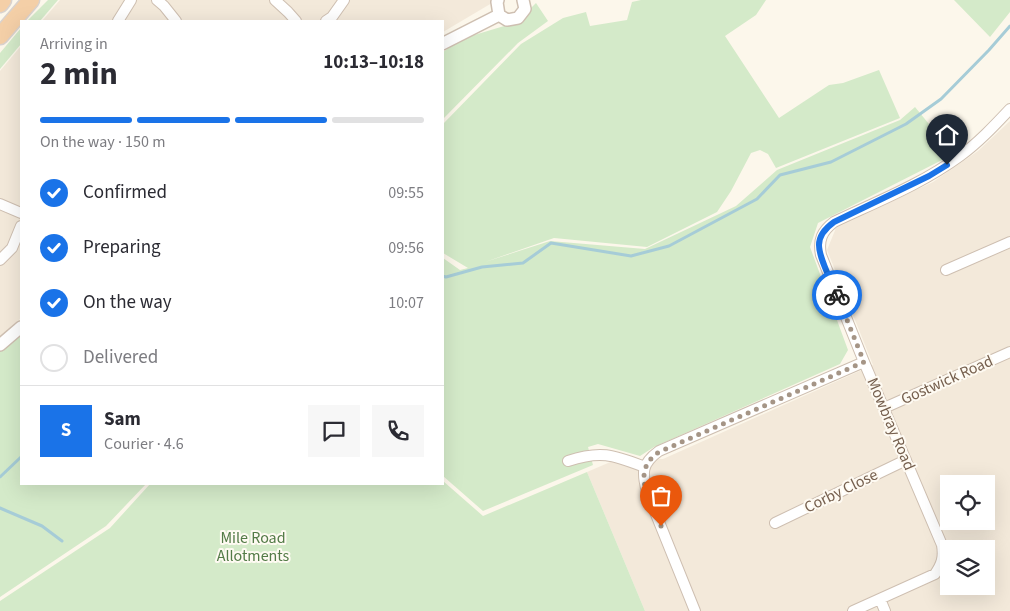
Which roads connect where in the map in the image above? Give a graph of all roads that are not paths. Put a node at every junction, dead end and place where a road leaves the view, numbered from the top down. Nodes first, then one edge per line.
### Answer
1 (3, 0) edge
2 (31, 0) edge
3 (131, 0) edge
4 (157, 0) edge
5 (275, 0) edge
6 (344, 0) edge
7 (498, 0) edge
8 (523, 0) edge
9 (0, 4) edge
10 (499, 14) junction
11 (119, 20) edge
12 (175, 20) edge
13 (295, 20) edge
14 (327, 20) edge
15 (0, 36) edge
16 (444, 43) edge
17 (1010, 110) edge
18 (0, 204) edge
19 (20, 213) edge
20 (20, 228) edge
21 (1010, 242) edge
22 (0, 260) edge
23 (946, 270) dead end
24 (20, 328) edge
25 (0, 345) edge
26 (1010, 352) edge
27 (864, 362) junction
28 (884, 408) junction
29 (906, 460) junction
30 (568, 461) dead end
31 (645, 467) junction
32 (775, 523) dead end
33 (880, 600) junction
34 (696, 611) edge
35 (853, 611) edge
36 (884, 611) edge

1 - 9 highway
2 - 15 highway
3 - 11 street
4 - 12 street
5 - 13 street
6 - 14 street
7 - 10 street
8 - 10 street
10 - 16 street
17 - 27 street, Mowbray Road
18 - 19 street
20 - 22 street
21 - 23 street
24 - 25 street
26 - 28 street, Gostwick Road
27 - 28 street, Mowbray Road
27 - 31 street
28 - 29 street, Mowbray Road
29 - 32 street, Corby Close
29 - 33 street, Mowbray Road
30 - 31 street
31 - 34 street
33 - 35 street
33 - 36 street

